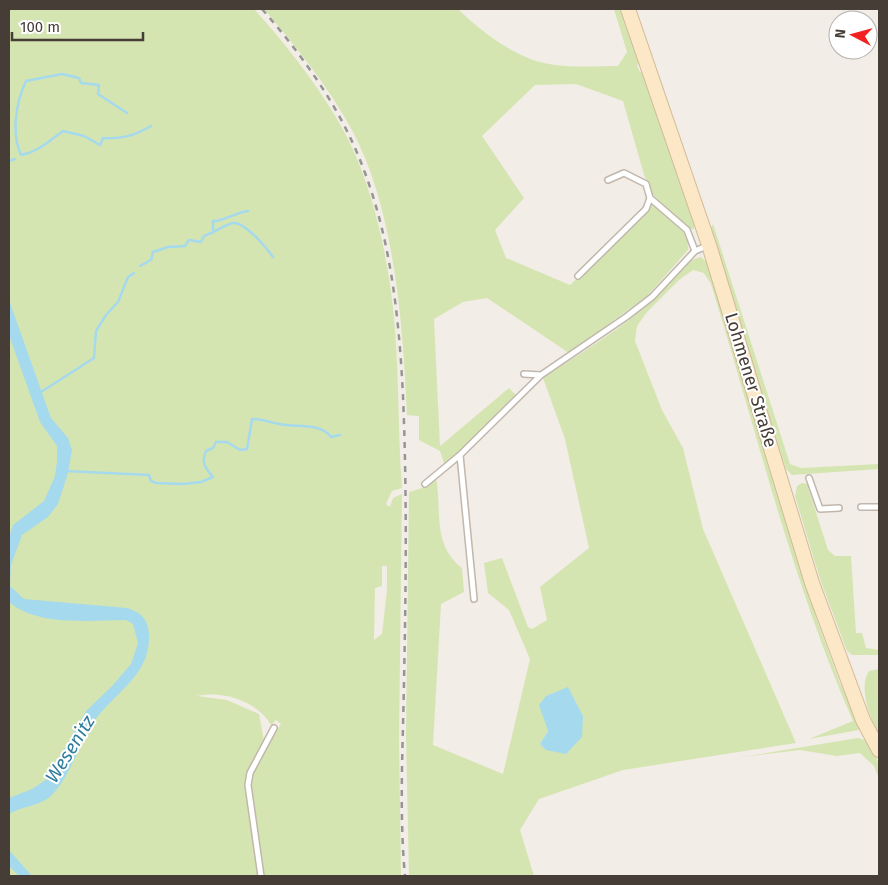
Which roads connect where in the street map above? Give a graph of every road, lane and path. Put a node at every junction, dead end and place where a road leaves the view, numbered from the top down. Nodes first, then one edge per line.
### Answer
1 (628, 9) edge
2 (608, 180) dead end
3 (650, 198) junction
4 (709, 245) junction
5 (694, 251) junction
6 (578, 276) dead end
7 (524, 374) dead end
8 (541, 375) junction
9 (460, 455) junction
10 (809, 478) dead end
11 (425, 484) dead end
12 (861, 507) dead end
13 (879, 507) edge
14 (839, 508) dead end
15 (474, 599) dead end
16 (274, 728) dead end
17 (879, 750) edge
18 (261, 876) edge

1 - 4 main road, Lohmener Straße
2 - 3 lane
3 - 5 lane
3 - 6 lane
4 - 5 lane
4 - 17 main road, Lohmener Straße
5 - 8 lane
7 - 8 lane
8 - 9 lane
9 - 11 lane
9 - 15 lane
10 - 14 lane
12 - 13 lane
16 - 18 lane

